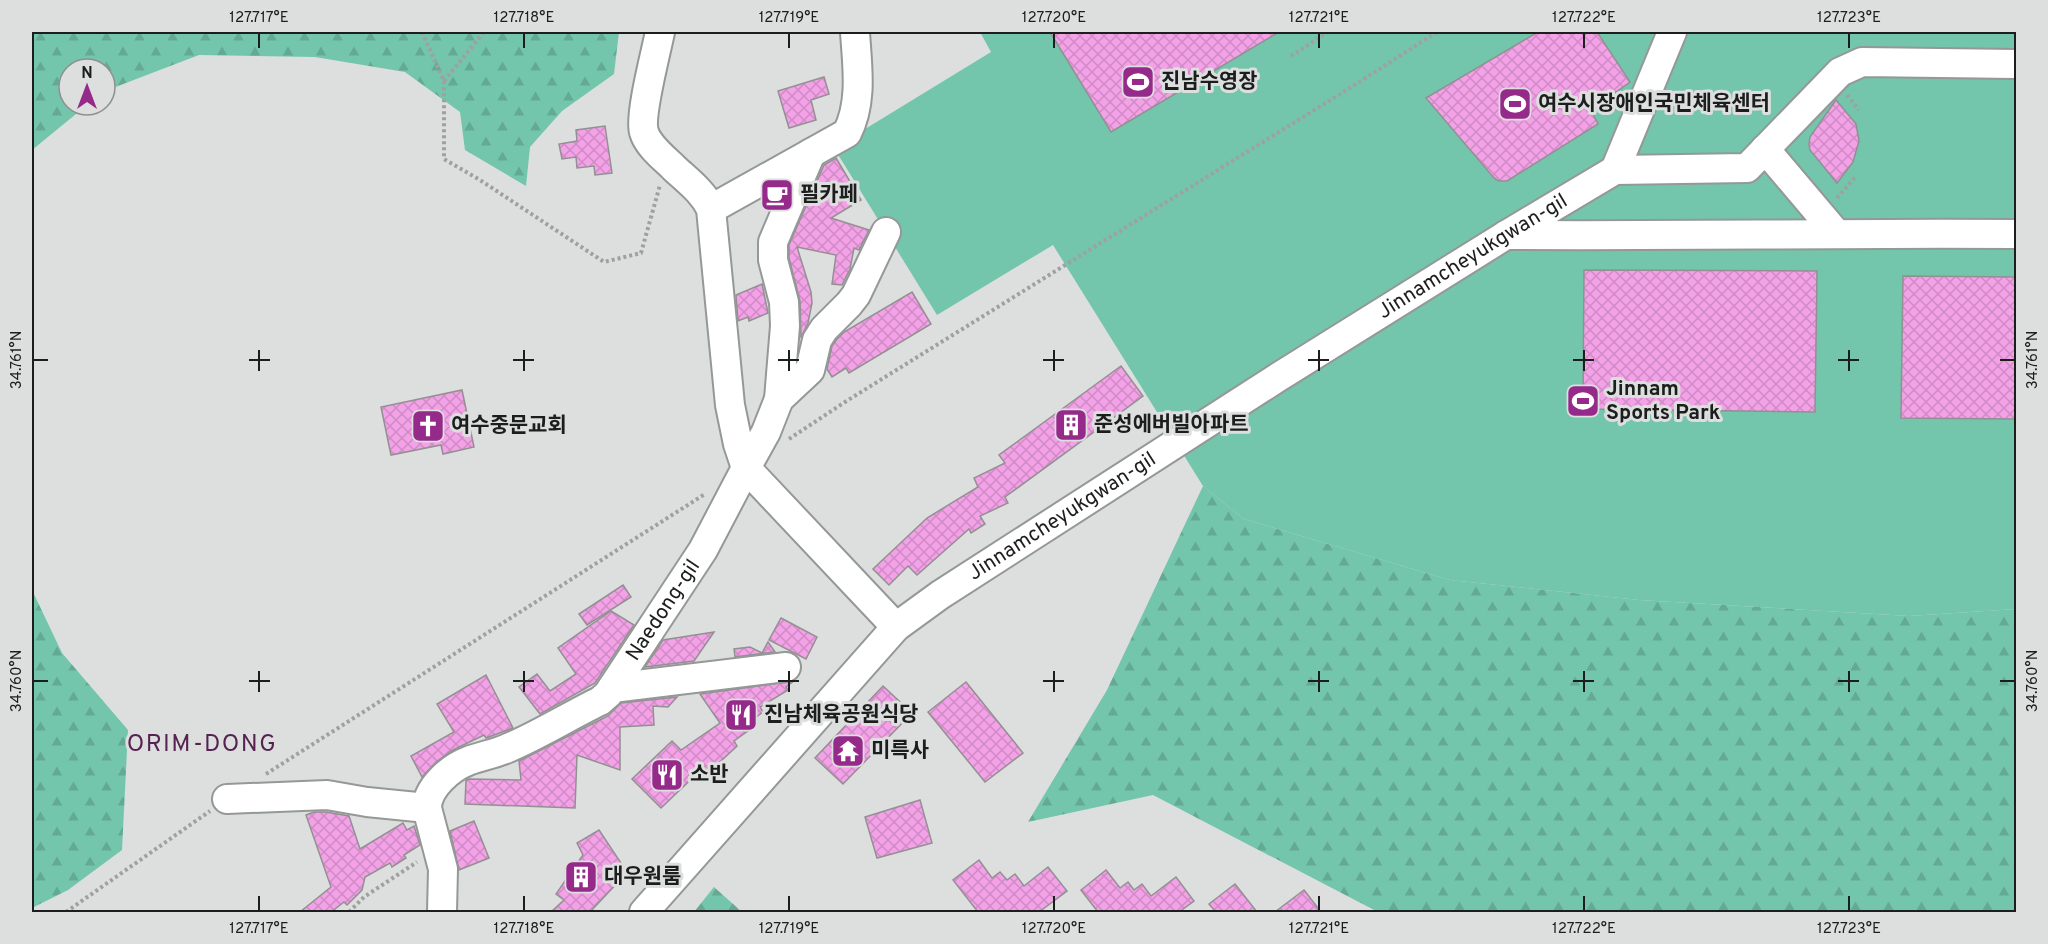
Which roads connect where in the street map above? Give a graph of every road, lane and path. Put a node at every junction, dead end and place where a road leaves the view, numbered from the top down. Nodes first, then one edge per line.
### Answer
1 (422, 32) edge
2 (484, 32) edge
3 (660, 32) edge
4 (855, 32) edge
5 (1328, 32) edge
6 (1672, 32) edge
7 (1291, 56) dead end
8 (2016, 64) edge
9 (444, 81) junction
10 (1844, 90) dead end
11 (1859, 110) dead end
12 (1765, 149) junction
13 (811, 153) junction
14 (674, 167) junction
15 (1615, 170) junction
16 (1857, 176) dead end
17 (1837, 199) dead end
18 (711, 209) junction
19 (886, 232) dead end
20 (1836, 233) junction
21 (2016, 234) edge
22 (1506, 236) junction
23 (779, 399) junction
24 (747, 468) junction
25 (896, 627) junction
26 (786, 667) dead end
27 (612, 688) junction
28 (227, 799) dead end
29 (427, 808) junction
30 (438, 848) junction
31 (349, 912) edge
32 (442, 912) edge
33 (644, 912) edge

1 - 9 path
2 - 9 path
3 - 14 street
4 - 13 street
5 - 7 path
6 - 15 street
8 - 12 street
9 - 14 path
10 - 11 path
12 - 15 street
12 - 20 street
13 - 18 street
13 - 23 street
14 - 18 street
15 - 22 street, Jinnamcheyukgwan-gil
16 - 17 path
18 - 24 street
19 - 23 street
20 - 21 street
20 - 22 street
22 - 25 street, Jinnamcheyukgwan-gil
23 - 24 street, Naedong-gil
24 - 25 street
24 - 27 street, Naedong-gil
25 - 33 street, Jinnamcheyukgwan-gil
26 - 27 street
27 - 29 street, Naedong-gil
28 - 29 street
29 - 30 street
30 - 31 path
30 - 32 street

